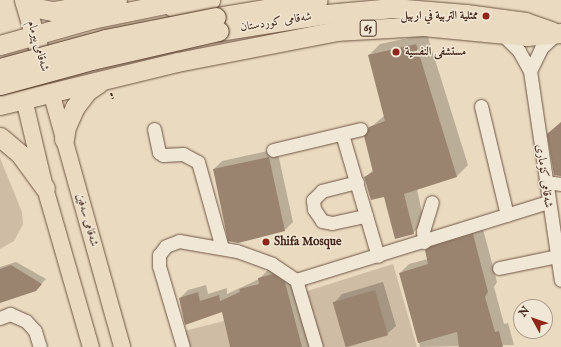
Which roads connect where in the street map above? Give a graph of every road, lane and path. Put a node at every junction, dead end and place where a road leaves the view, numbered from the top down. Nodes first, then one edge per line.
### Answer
1 (24, 0) edge
2 (31, 0) edge
3 (117, 0) edge
4 (185, 0) edge
5 (318, 0) edge
6 (215, 16) edge
7 (558, 33) edge
8 (502, 34) junction
9 (35, 35) junction
10 (1, 40) edge
11 (177, 62) junction
12 (0, 68) edge
13 (530, 71) junction
14 (104, 80) junction
15 (0, 85) edge
16 (51, 92) junction
17 (24, 99) junction
18 (0, 105) edge
19 (481, 106) dead end
20 (154, 129) dead end
21 (361, 129) dead end
22 (342, 134) junction
23 (0, 137) edge
24 (64, 139) junction
25 (273, 150) dead end
26 (357, 182) junction
27 (545, 182) junction
28 (561, 184) edge
29 (45, 188) junction
30 (432, 202) dead end
31 (548, 202) junction
32 (507, 215) junction
33 (366, 216) junction
34 (424, 242) junction
35 (222, 248) junction
36 (378, 256) junction
37 (557, 256) junction
38 (499, 268) dead end
39 (296, 280) junction
40 (561, 280) edge
41 (0, 318) edge
42 (40, 347) edge
43 (91, 347) edge
44 (122, 347) edge
45 (183, 347) edge
46 (316, 347) edge

1 - 9 highway, شەقامی پیرمام
2 - 3 highway
4 - 9 highway
5 - 6 highway, شەقامی کوردستان / 65
6 - 7 highway, شەقامی کوردستان / 65
6 - 11 highway
6 - 12 highway, شەقامی کوردستان / 65, bridge
6 - 15 highway, شەقامی کوردستان / 65, bridge
7 - 8 highway, شەقامی کوردستان / 65
7 - 13 street
8 - 11 highway, شەقامی کوردستان / 65
8 - 13 street
9 - 10 highway
9 - 16 highway, شەقامی پیرمام
10 - 17 highway
11 - 14 highway, شەقامی کوردستان / 65
13 - 27 street, شەقامی کۆماری
14 - 16 highway, شەقامی کوردستان / 65
14 - 24 highway
16 - 17 highway, شەقامی کوردستان / 65
16 - 24 main road, شەقامی سەفین
17 - 18 highway, شەقامی کوردستان / 65
17 - 29 main road
19 - 32 street
20 - 35 street
21 - 22 street
22 - 25 street
22 - 26 street
23 - 29 highway
24 - 44 main road, شەقامی سەفین
26 - 33 street
26 - 33 street
27 - 28 street
27 - 31 street, شەقامی کۆماری
29 - 43 main road
30 - 34 street
31 - 32 street
31 - 37 street, شەقامی کۆماری
32 - 34 street
33 - 36 street
34 - 36 street
35 - 39 street
35 - 45 street
36 - 39 street
37 - 38 street
37 - 40 street, شەقامی کۆماری
39 - 46 street
41 - 42 street

